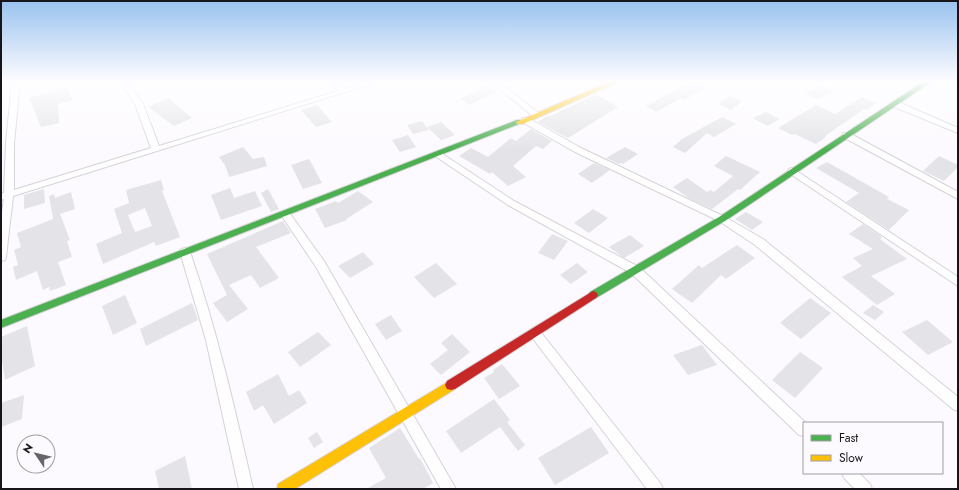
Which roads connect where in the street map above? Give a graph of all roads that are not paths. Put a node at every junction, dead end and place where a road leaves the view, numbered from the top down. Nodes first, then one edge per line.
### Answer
1 (14, 105) edge
2 (139, 105) edge
3 (297, 105) edge
4 (524, 105) edge
5 (558, 105) edge
6 (894, 105) edge
7 (897, 105) edge
8 (537, 115) junction
9 (525, 120) junction
10 (958, 131) edge
11 (846, 135) junction
12 (156, 148) junction
13 (438, 154) junction
14 (792, 171) junction
15 (5, 196) edge
16 (958, 196) edge
17 (285, 213) junction
18 (722, 219) junction
19 (185, 252) junction
20 (1, 257) edge
21 (635, 270) junction
22 (958, 282) edge
23 (1, 324) edge
24 (535, 333) junction
25 (958, 405) edge
26 (406, 414) junction
27 (803, 429) edge
28 (850, 474) edge
29 (246, 489) edge
30 (283, 489) edge
31 (449, 489) edge
32 (656, 489) edge
33 (865, 489) edge

1 - 15 street
2 - 12 street
3 - 12 street
4 - 8 street
5 - 8 street
6 - 11 street
7 - 10 street
8 - 9 street
9 - 13 street
9 - 18 street
11 - 14 street
11 - 16 street
12 - 15 street
13 - 17 street
13 - 21 street
14 - 18 street
14 - 22 street
15 - 20 street
17 - 19 street
17 - 26 street
18 - 21 street
18 - 25 street
19 - 23 street
19 - 29 street
21 - 24 street
21 - 27 street
24 - 26 street
24 - 32 street
26 - 30 street
26 - 31 street
28 - 33 street

